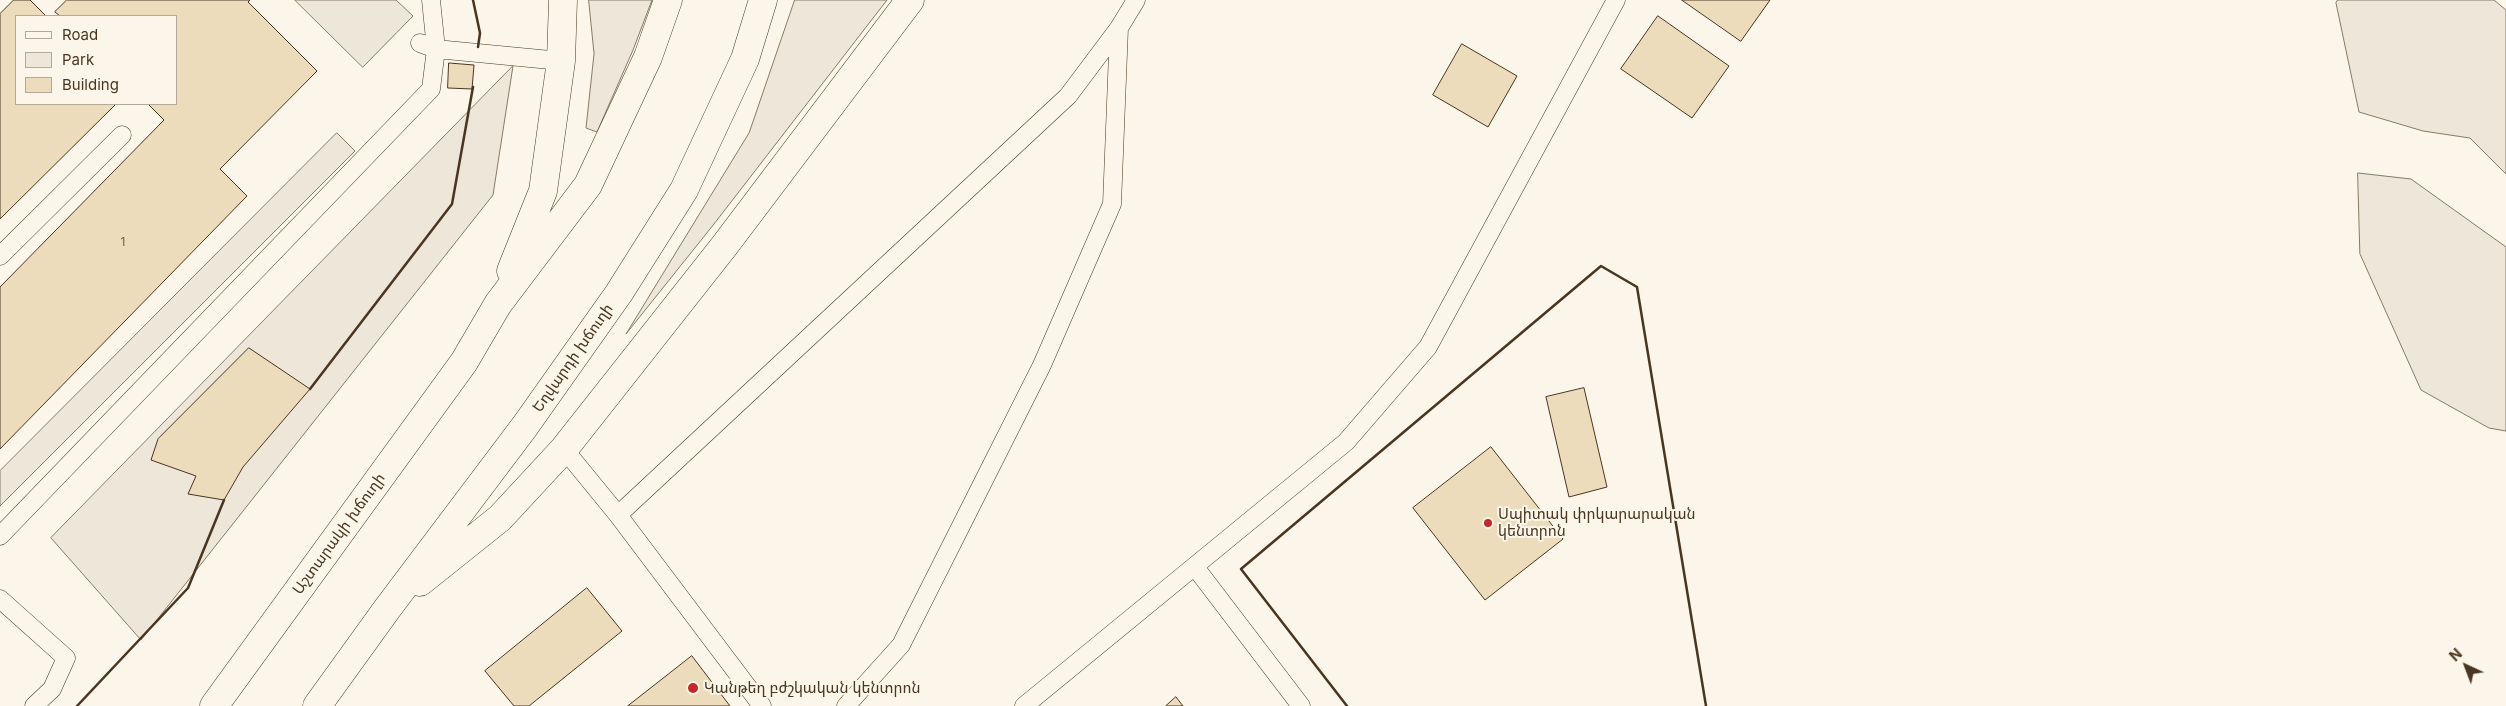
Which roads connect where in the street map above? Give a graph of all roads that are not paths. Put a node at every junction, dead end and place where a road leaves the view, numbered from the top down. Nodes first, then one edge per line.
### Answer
1 (431, 0) edge
2 (562, 0) edge
3 (668, 0) edge
4 (763, 0) edge
5 (910, 0) edge
6 (1136, 0) edge
7 (1616, 0) edge
8 (1119, 28) junction
9 (420, 42) dead end
10 (436, 49) junction
11 (561, 61) junction
12 (122, 135) dead end
13 (0, 256) edge
14 (498, 304) junction
15 (564, 449) junction
16 (618, 515) junction
17 (0, 536) edge
18 (1195, 567) junction
19 (0, 599) edge
20 (387, 609) junction
21 (325, 696) edge
22 (34, 706) edge
23 (214, 706) edge
24 (762, 706) edge
25 (846, 706) edge
26 (1024, 706) edge
27 (1301, 706) edge

1 - 10 lane
2 - 11 main road
3 - 14 main road
4 - 20 main road, Եղվարդի խճուղի
5 - 15 main road
6 - 8 lane
7 - 18 lane
8 - 16 lane
8 - 25 lane
9 - 10 lane
10 - 11 lane
10 - 17 lane
11 - 14 main road
12 - 13 lane
14 - 23 main road, Աշտարակի խճուղի
15 - 16 lane
15 - 20 main road
16 - 24 lane
18 - 26 lane
18 - 27 lane
19 - 22 lane
20 - 21 main road, Եղվարդի խճուղի

